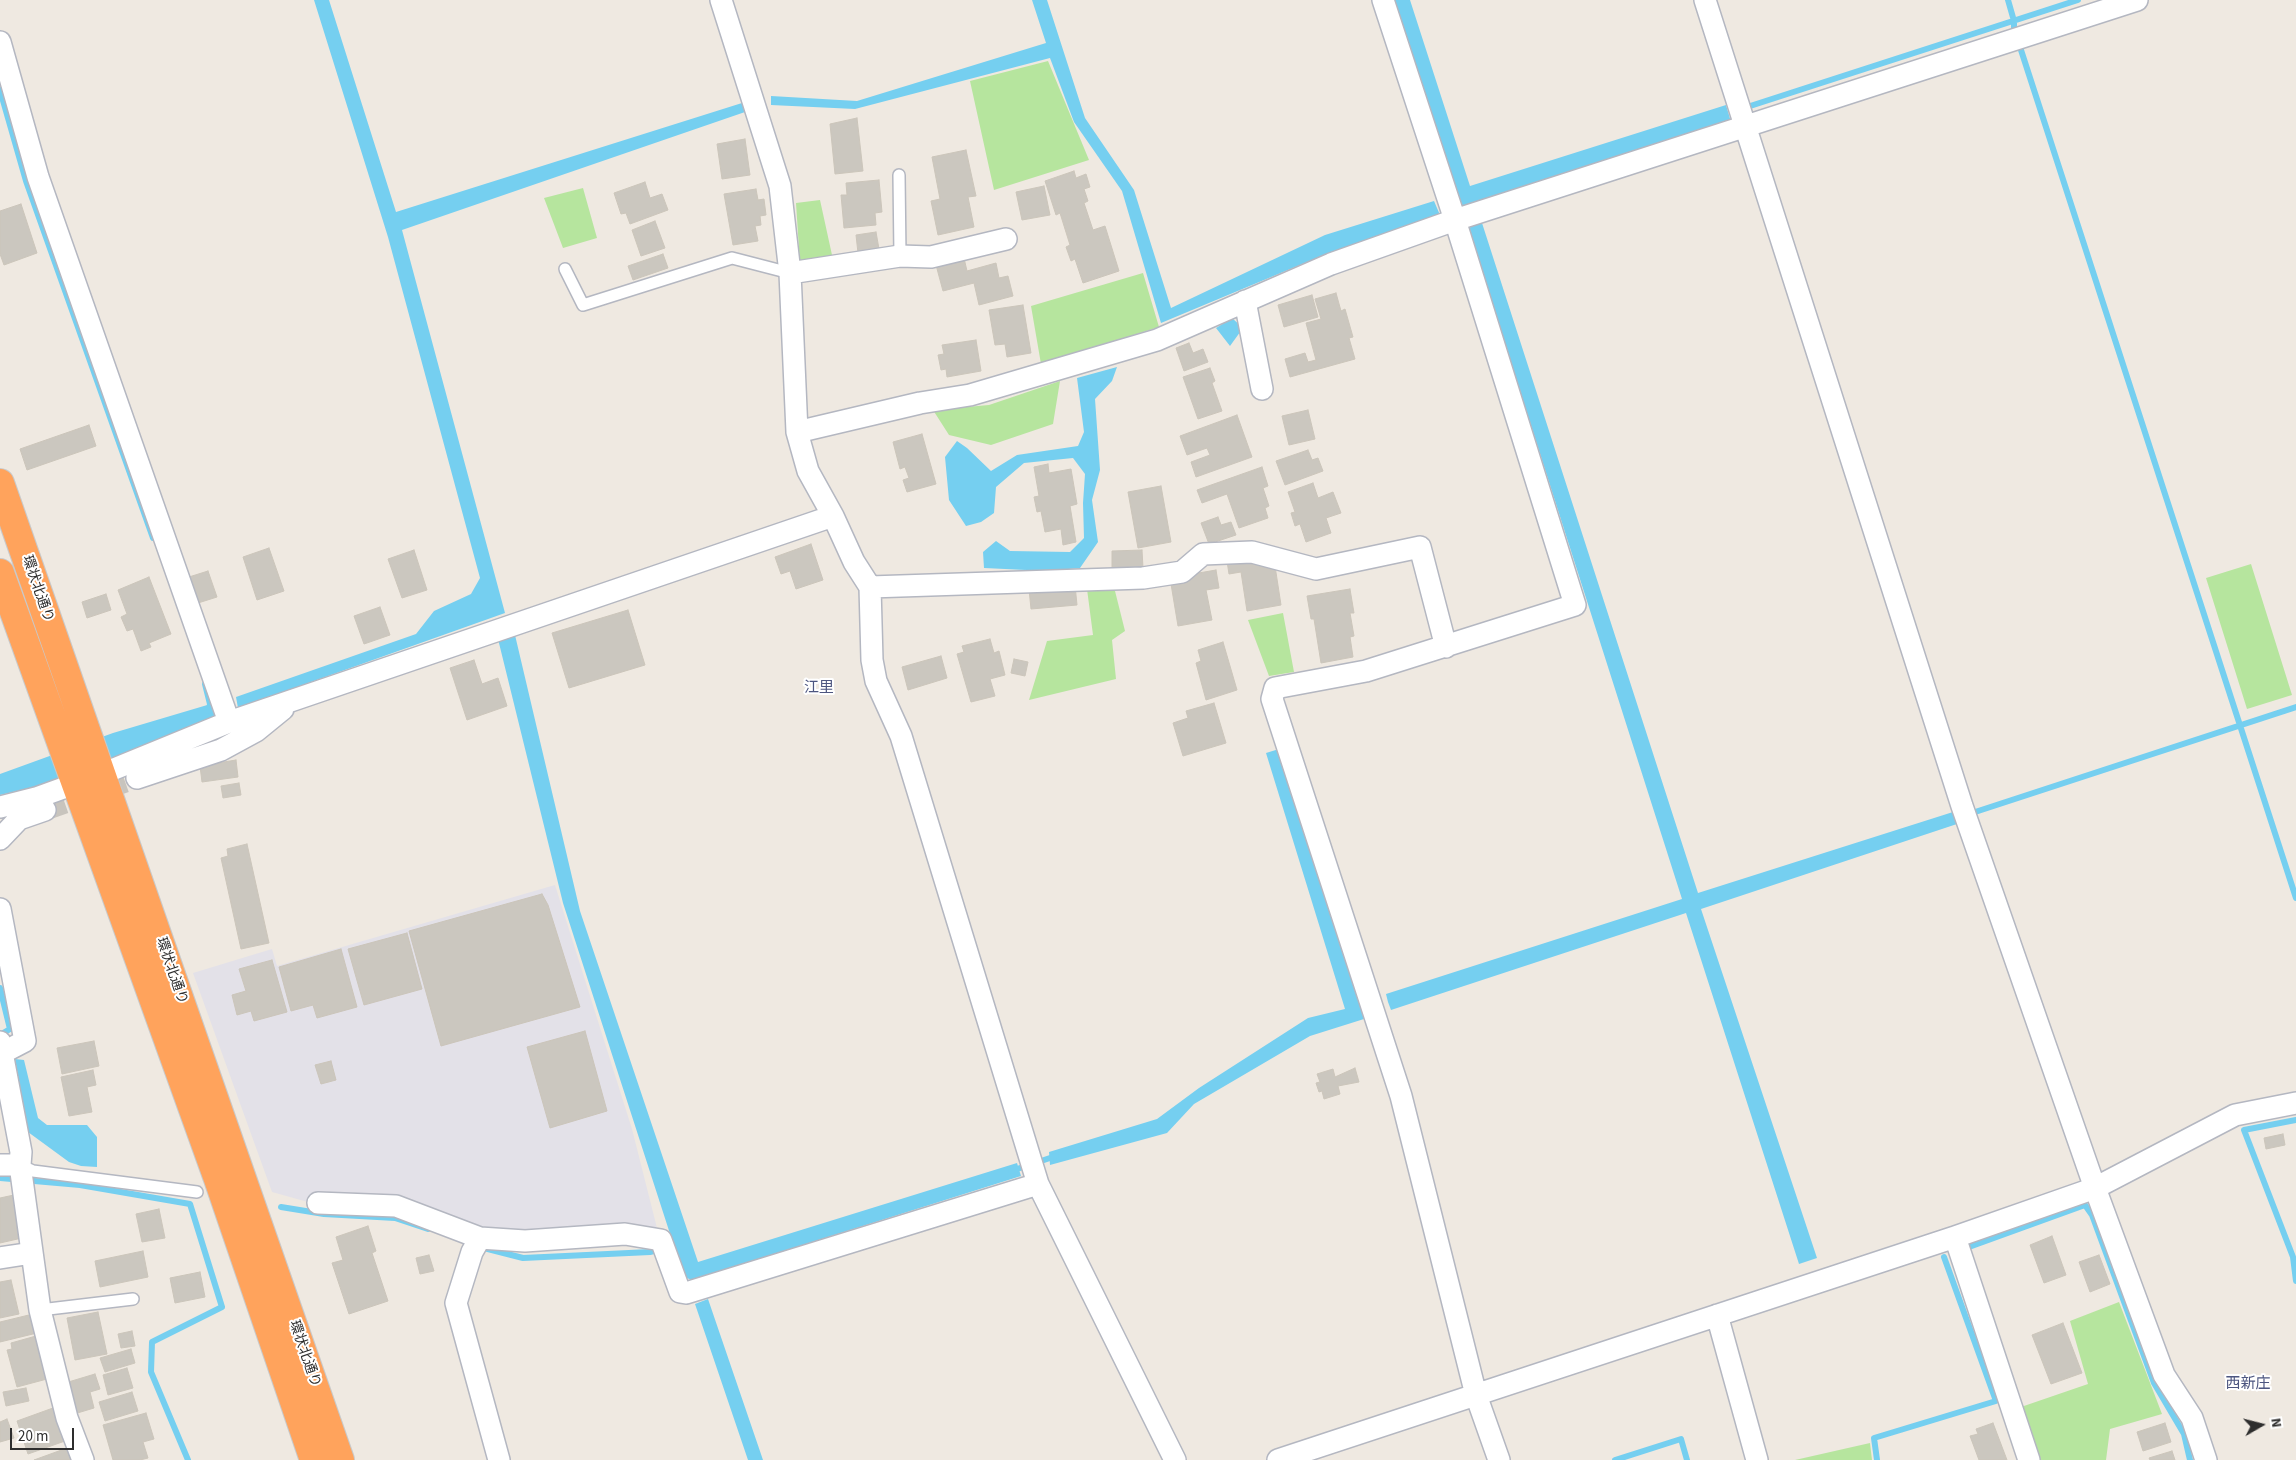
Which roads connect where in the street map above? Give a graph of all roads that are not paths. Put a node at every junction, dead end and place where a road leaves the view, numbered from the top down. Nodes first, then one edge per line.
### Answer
1 (721, 0) edge
2 (1384, 0) edge
3 (1705, 0) edge
4 (2137, 0) edge
5 (0, 42) edge
6 (1746, 125) junction
7 (899, 175) dead end
8 (1452, 209) junction
9 (1006, 239) dead end
10 (900, 256) junction
11 (565, 269) dead end
12 (790, 273) junction
13 (1244, 301) junction
14 (1262, 389) dead end
15 (797, 432) junction
16 (0, 483) edge
17 (833, 516) junction
18 (0, 573) edge
19 (870, 587) junction
20 (1446, 647) junction
21 (293, 701) junction
22 (229, 722) junction
23 (102, 774) junction
24 (137, 778) tunnel mouth
25 (74, 783) junction
26 (0, 807) edge
27 (45, 810) tunnel mouth
28 (0, 839) edge
29 (0, 909) edge
30 (1, 1047) edge
31 (2296, 1103) edge
32 (1033, 1170) junction
33 (17, 1173) edge
34 (2095, 1188) junction
35 (196, 1192) dead end
36 (318, 1203) dead end
37 (1955, 1237) junction
38 (476, 1245) junction
39 (32, 1252) junction
40 (0, 1258) edge
41 (133, 1300) dead end
42 (40, 1310) junction
43 (1717, 1315) junction
44 (1476, 1394) junction
45 (83, 1460) edge
46 (314, 1460) edge
47 (340, 1460) edge
48 (499, 1460) edge
49 (1175, 1460) edge
50 (1278, 1460) edge
51 (1498, 1460) edge
52 (1757, 1460) edge
53 (2030, 1460) edge
54 (2206, 1460) edge

1 - 12 street
2 - 8 street
3 - 6 street
4 - 6 street
5 - 22 street
6 - 8 street
6 - 34 street
7 - 10 lane
8 - 13 street
8 - 20 street
9 - 10 street
10 - 12 street
11 - 12 lane
12 - 15 street
13 - 14 street
13 - 15 street
15 - 17 street
16 - 23 highway, 環状北通り
17 - 19 street
17 - 21 street
18 - 25 highway, 環状北通り
19 - 20 street
19 - 32 street
20 - 44 street
21 - 22 street
21 - 24 street
22 - 23 street
23 - 25 street
23 - 47 highway, 環状北通り
25 - 26 street
25 - 46 highway, 環状北通り
27 - 28 street
29 - 30 street
30 - 33 street
31 - 34 street
32 - 38 street
32 - 49 street
33 - 35 lane
33 - 39 street
34 - 37 street
34 - 54 street
36 - 38 street
37 - 43 street
37 - 53 street
38 - 48 street
39 - 40 street
39 - 42 street
41 - 42 lane
42 - 45 street
43 - 44 street
43 - 52 street
44 - 50 street
44 - 51 street

